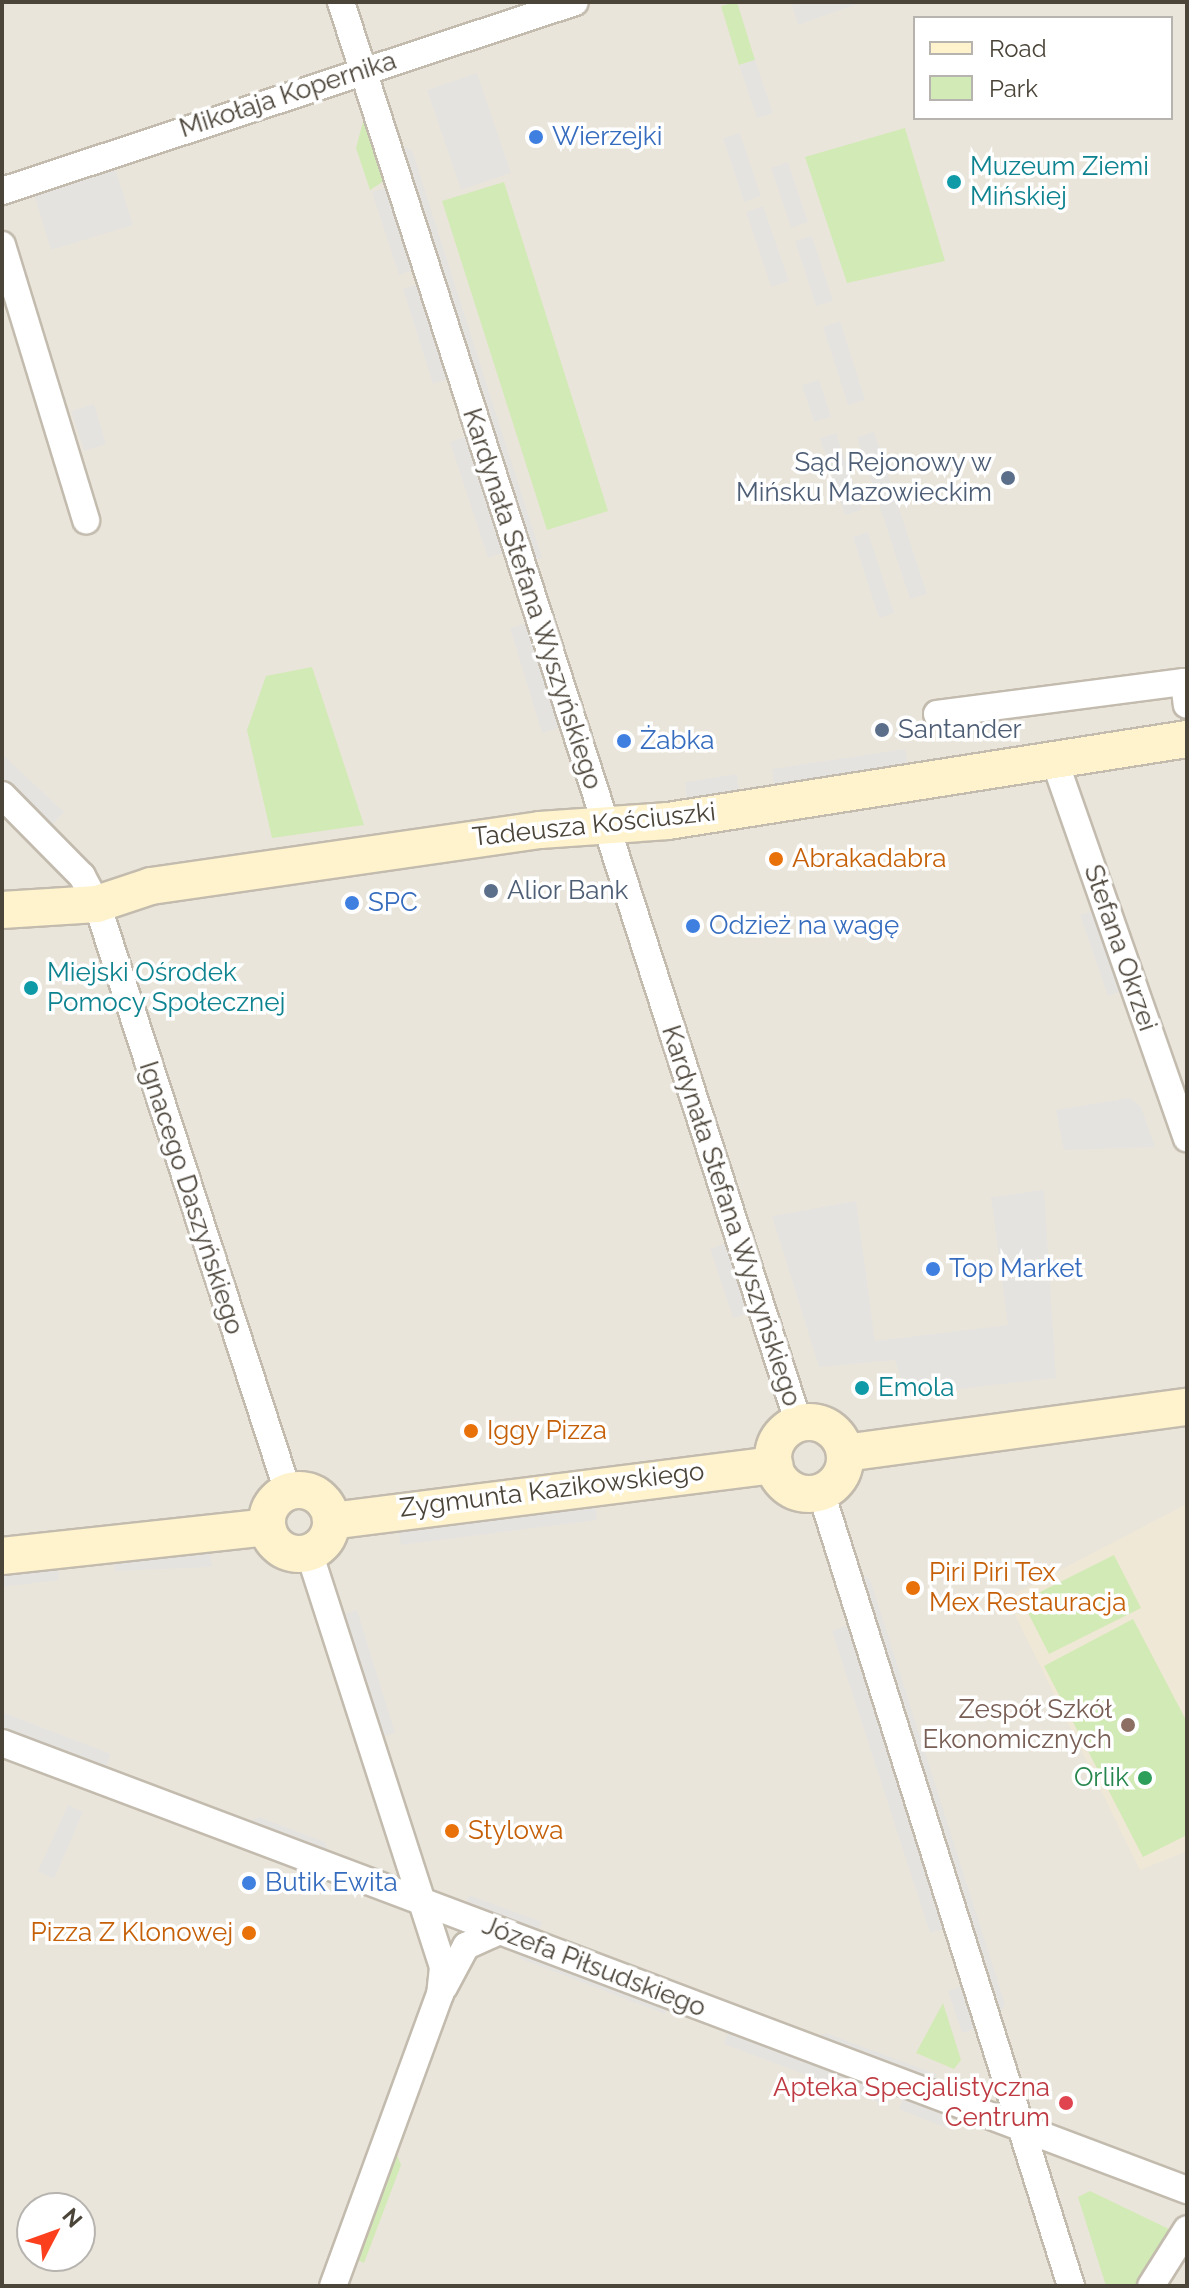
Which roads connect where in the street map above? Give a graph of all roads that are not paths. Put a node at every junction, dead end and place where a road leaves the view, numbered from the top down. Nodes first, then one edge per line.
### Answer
1 (341, 2) edge
2 (575, 2) edge
3 (363, 70) junction
4 (2, 191) edge
5 (2, 245) edge
6 (86, 520) dead end
7 (1187, 705) edge
8 (937, 714) dead end
9 (1187, 739) edge
10 (1054, 759) junction
11 (2, 795) edge
12 (605, 826) junction
13 (97, 904) junction
14 (2, 910) edge
15 (1187, 1138) edge
16 (1187, 1407) edge
17 (799, 1424) junction
18 (845, 1453) junction
19 (774, 1465) junction
20 (288, 1492) junction
21 (821, 1492) junction
22 (331, 1521) junction
23 (267, 1527) junction
24 (309, 1552) junction
25 (2, 1556) edge
26 (2, 1743) edge
27 (418, 1899) junction
28 (500, 1931) junction
29 (440, 1994) junction
30 (1023, 2129) junction
31 (1187, 2190) edge
32 (1187, 2229) edge
33 (333, 2286) edge
34 (1071, 2286) edge
35 (1151, 2286) edge

1 - 3 street, Kardynała Stefana Wyszyńskiego
2 - 3 street, Mikołaja Kopernika
3 - 4 street, Mikołaja Kopernika
3 - 12 street, Kardynała Stefana Wyszyńskiego
5 - 6 street
7 - 8 street
9 - 10 street, Tadeusza Kościuszki
10 - 12 street, Tadeusza Kościuszki
10 - 15 street, Stefana Okrzei
11 - 13 street, Ignacego Daszyńskiego
12 - 13 street, Tadeusza Kościuszki
12 - 17 street, Kardynała Stefana Wyszyńskiego
13 - 14 street, Tadeusza Kościuszki
13 - 20 street, Ignacego Daszyńskiego
16 - 18 street
17 - 18 street
17 - 19 street
18 - 21 street
19 - 21 street
19 - 22 street, Zygmunta Kazikowskiego
20 - 22 street
20 - 23 street
21 - 30 street
22 - 24 street
23 - 24 street
23 - 25 street
24 - 27 street
26 - 27 street, Józefa Piłsudskiego
27 - 28 street, Józefa Piłsudskiego
27 - 29 street
28 - 29 street
28 - 30 street, Józefa Piłsudskiego
29 - 33 street
30 - 31 street, Józefa Piłsudskiego
30 - 34 street
32 - 35 street

